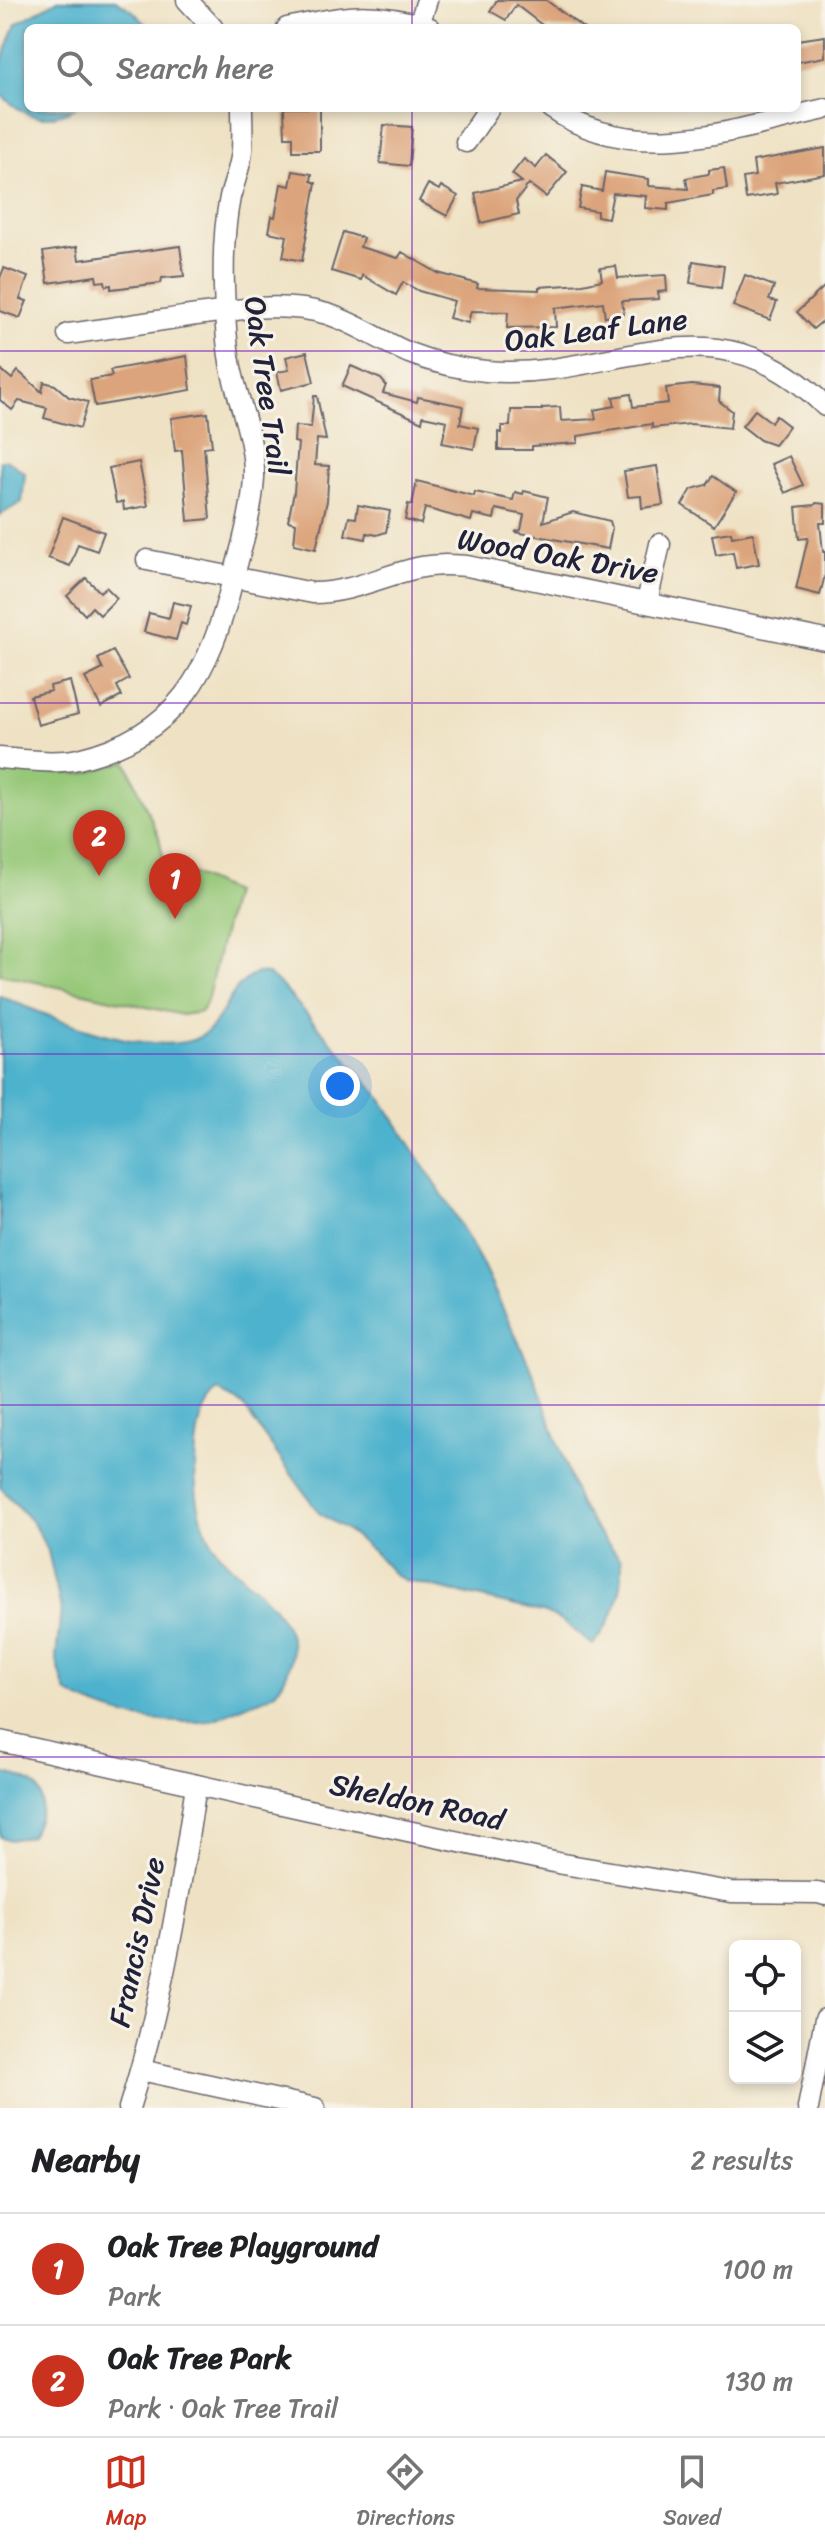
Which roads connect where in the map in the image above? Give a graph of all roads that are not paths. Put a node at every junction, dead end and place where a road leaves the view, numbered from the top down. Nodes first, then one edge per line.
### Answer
1 (187, 0) edge
2 (427, 0) edge
3 (209, 24) edge
4 (305, 24) edge
5 (416, 24) edge
6 (424, 24) edge
7 (825, 109) edge
8 (242, 112) edge
9 (486, 112) edge
10 (558, 112) edge
11 (466, 142) dead end
12 (226, 311) junction
13 (68, 334) dead end
14 (823, 399) edge
15 (660, 544) dead end
16 (147, 560) dead end
17 (234, 577) junction
18 (647, 602) junction
19 (825, 640) edge
20 (0, 758) edge
21 (0, 1741) edge
22 (196, 1785) junction
23 (825, 1895) edge
24 (825, 2019) edge
25 (141, 2070) junction
26 (129, 2108) edge
27 (315, 2108) edge
28 (808, 2108) edge

1 - 3 street
2 - 6 street
4 - 5 street
7 - 10 street
8 - 12 street, Oak Tree Trail
9 - 11 street
12 - 13 street, Oak Leaf Lane
12 - 14 street, Oak Leaf Lane
12 - 17 street, Oak Tree Trail
15 - 18 street
16 - 17 street, Wood Oak Drive
17 - 18 street, Wood Oak Drive
17 - 20 street, Oak Tree Trail
18 - 19 street, Wood Oak Drive
21 - 22 street, Sheldon Road
22 - 23 street, Sheldon Road
22 - 25 street, Francis Drive
24 - 28 street
25 - 26 street, Francis Drive
25 - 27 street

